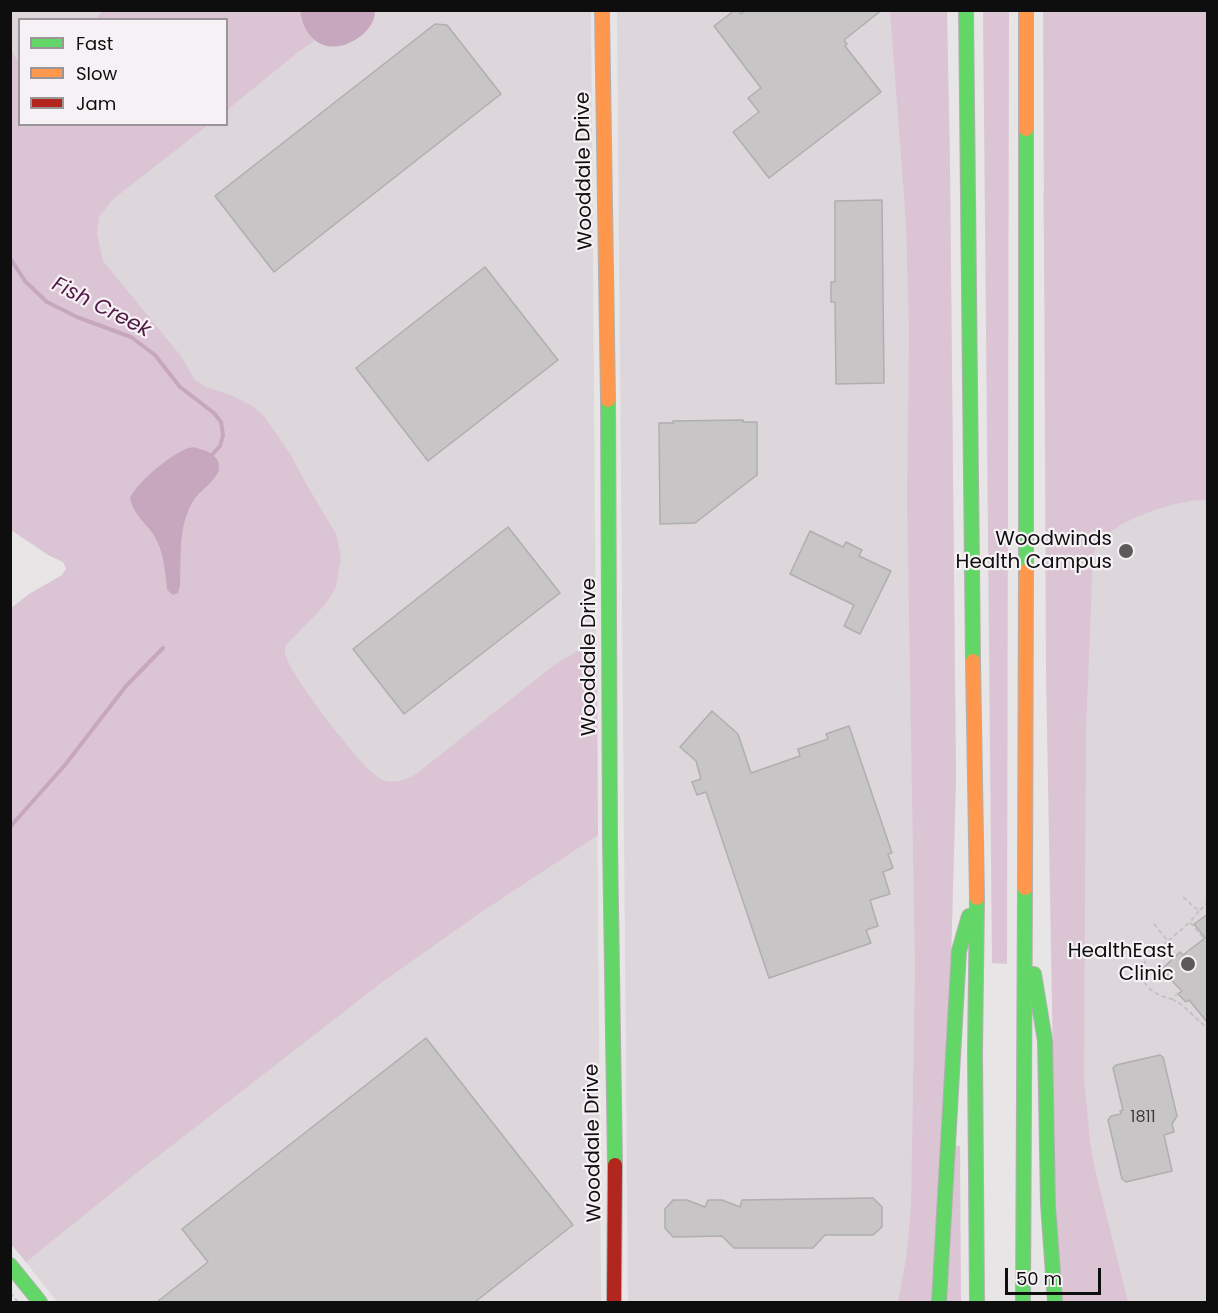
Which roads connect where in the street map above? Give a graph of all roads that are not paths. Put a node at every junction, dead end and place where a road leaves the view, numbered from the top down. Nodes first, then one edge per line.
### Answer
1 (602, 10) edge
2 (966, 10) edge
3 (1026, 10) edge
4 (977, 886) junction
5 (1024, 911) junction
6 (10, 1265) edge
7 (40, 1302) edge
8 (614, 1302) edge
9 (939, 1302) edge
10 (978, 1302) edge
11 (1023, 1302) edge
12 (1055, 1302) edge

1 - 8 main road, Wooddale Drive
2 - 4 main road
3 - 5 main road
4 - 9 main road
4 - 10 main road
5 - 11 main road
5 - 12 main road
6 - 7 main road

